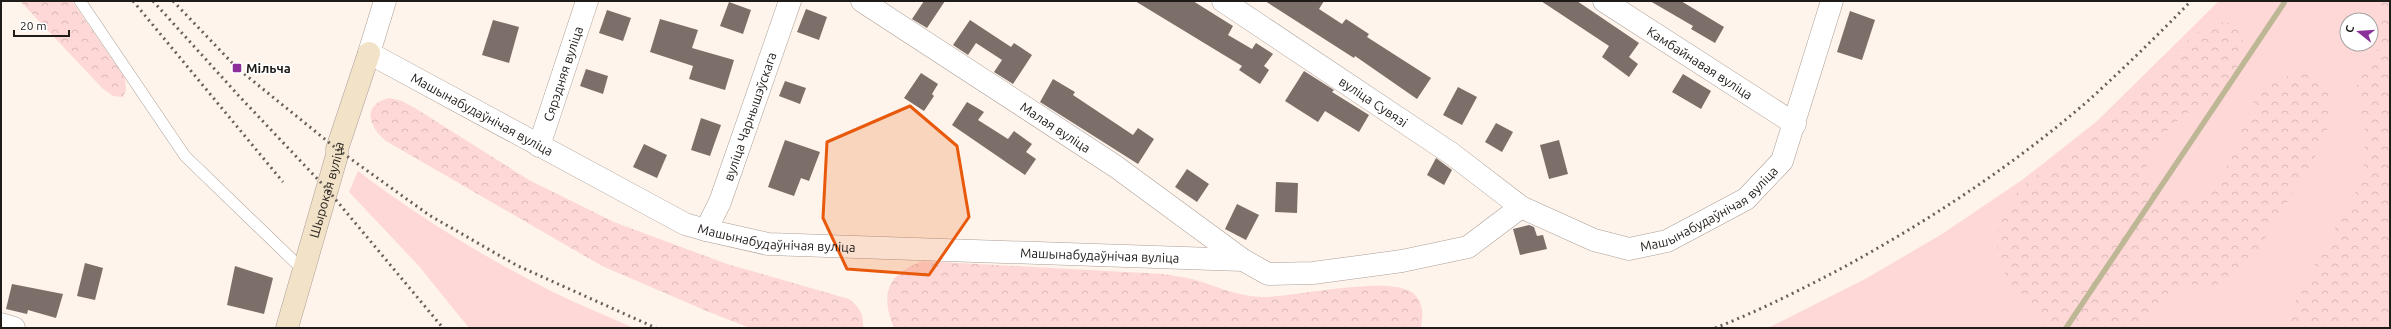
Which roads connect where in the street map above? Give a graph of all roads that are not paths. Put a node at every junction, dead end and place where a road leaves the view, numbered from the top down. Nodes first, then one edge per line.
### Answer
1 (80, 1) edge
2 (385, 1) edge
3 (587, 1) edge
4 (790, 1) edge
5 (862, 1) edge
6 (1223, 1) edge
7 (1604, 1) edge
8 (1832, 1) edge
9 (370, 53) junction
10 (1795, 124) junction
11 (539, 146) junction
12 (1521, 207) junction
13 (706, 230) junction
14 (1243, 260) junction
15 (302, 269) junction
16 (1, 324) edge
17 (14, 328) edge
18 (287, 328) edge

1 - 15 lane
2 - 9 street
3 - 11 street, Сярэдняя вуліца
4 - 13 street, вуліца Чарнышэўскага
5 - 14 street, Малая вуліца
6 - 12 street, вуліца Сувязі
7 - 10 street, Камбайнавая вуліца
8 - 10 street, Машынабудаўнічая вуліца
9 - 11 street, Машынабудаўнічая вуліца
9 - 15 street, Шырокая вуліца
10 - 12 street, Машынабудаўнічая вуліца
11 - 13 street, Машынабудаўнічая вуліца
12 - 14 street, Машынабудаўнічая вуліца
13 - 14 street, Машынабудаўнічая вуліца
15 - 18 street, Шырокая вуліца
16 - 17 street

